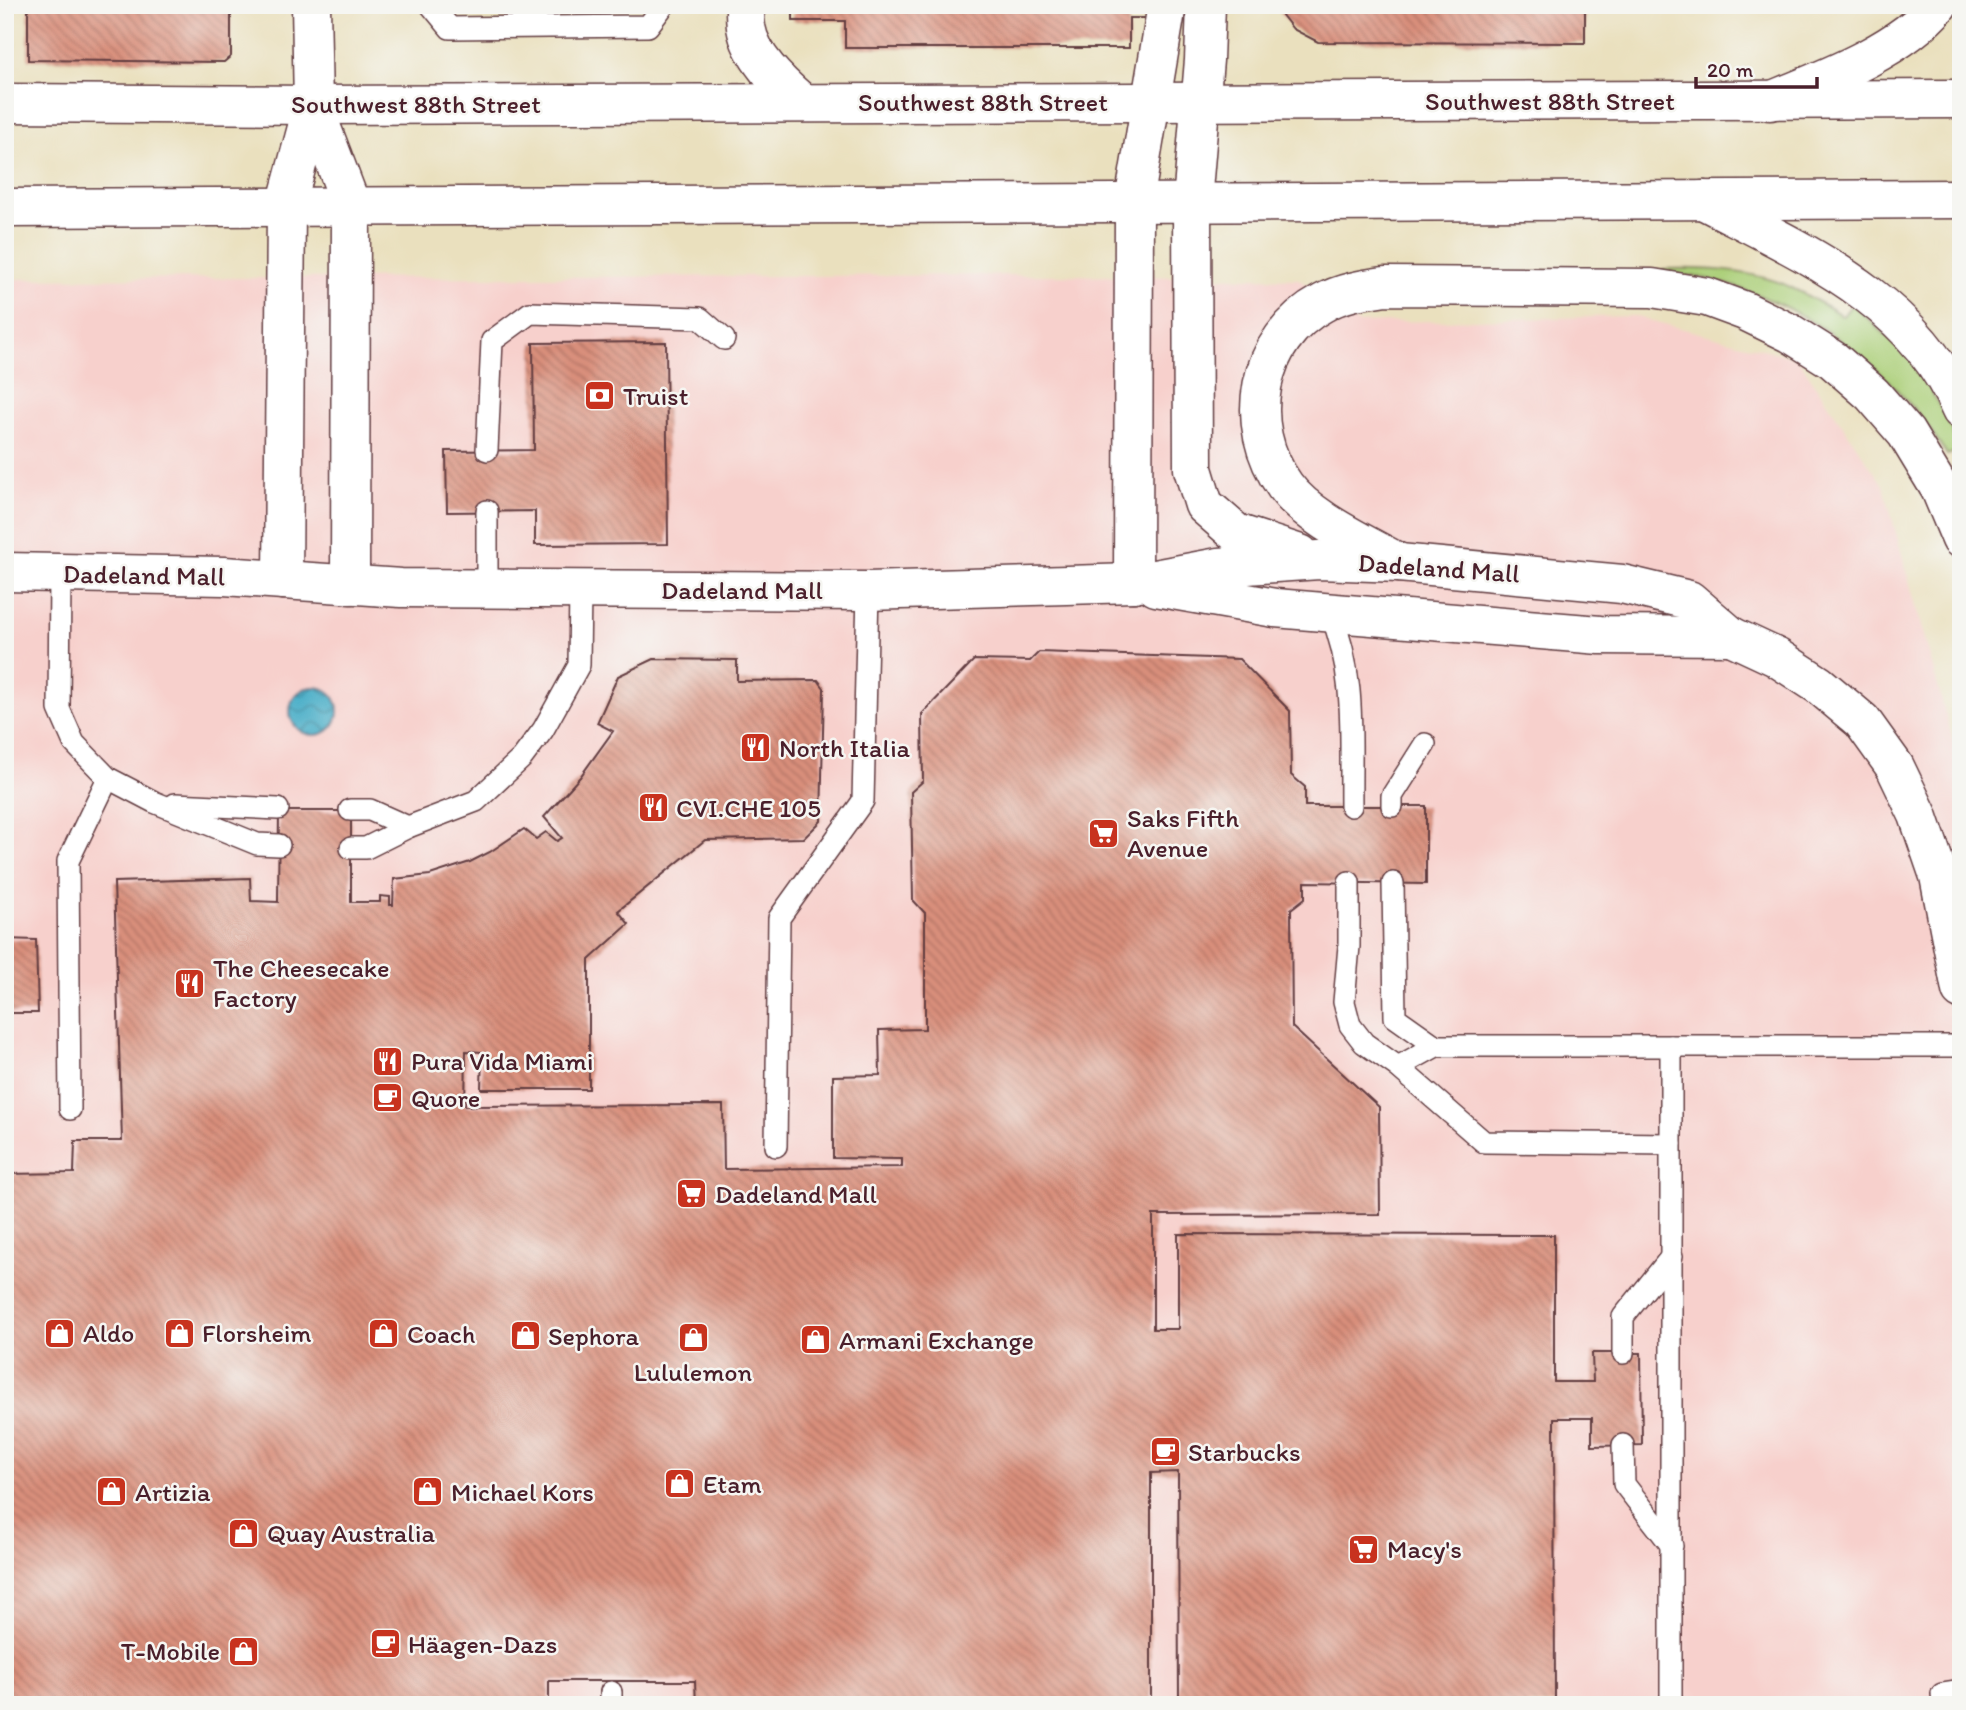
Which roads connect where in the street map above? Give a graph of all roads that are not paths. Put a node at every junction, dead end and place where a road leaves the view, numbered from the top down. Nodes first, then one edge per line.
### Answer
1 (311, 5) edge
2 (432, 5) edge
3 (664, 5) edge
4 (745, 5) edge
5 (1167, 5) edge
6 (1206, 5) edge
7 (1938, 5) edge
8 (1961, 99) edge
9 (1770, 100) junction
10 (801, 102) junction
11 (1150, 102) junction
12 (1201, 102) junction
13 (5, 103) edge
14 (313, 105) junction
15 (1961, 199) edge
16 (1703, 200) junction
17 (1134, 202) junction
18 (1192, 202) junction
19 (351, 205) junction
20 (286, 206) junction
21 (5, 208) edge
22 (724, 339) dead end
23 (1961, 410) edge
24 (487, 450) dead end
25 (487, 511) dead end
26 (1961, 539) edge
27 (1319, 560) junction
28 (1399, 563) junction
29 (5, 572) edge
30 (60, 574) junction
31 (283, 580) junction
32 (1133, 583) junction
33 (350, 585) junction
34 (487, 588) junction
35 (580, 589) junction
36 (868, 591) junction
37 (1330, 612) junction
38 (1731, 636) junction
39 (1426, 744) dead end
40 (108, 778) junction
41 (159, 804) junction
42 (1351, 806) dead end
43 (1392, 806) dead end
44 (278, 809) dead end
45 (350, 810) dead end
46 (408, 827) junction
47 (279, 845) dead end
48 (351, 848) dead end
49 (1349, 882) dead end
50 (1393, 883) dead end
51 (1961, 990) edge
52 (1436, 1046) junction
53 (1671, 1046) junction
54 (1961, 1046) edge
55 (1398, 1067) junction
56 (70, 1109) dead end
57 (1671, 1144) junction
58 (776, 1146) dead end
59 (1672, 1256) junction
60 (1623, 1353) dead end
61 (1623, 1445) dead end
62 (1672, 1546) junction
63 (1961, 1691) edge
64 (1671, 1705) edge
65 (1944, 1705) edge

1 - 14 main road
2 - 3 lane
4 - 10 main road
5 - 11 main road
6 - 12 main road
7 - 9 main road
8 - 9 main road, Southwest 88th Street
9 - 12 main road, Southwest 88th Street
10 - 11 main road, Southwest 88th Street
10 - 14 main road, Southwest 88th Street
11 - 12 main road, Southwest 88th Street
11 - 17 main road
12 - 18 main road
13 - 14 main road, Southwest 88th Street
14 - 19 main road
14 - 20 main road
15 - 16 main road
16 - 18 main road
16 - 23 main road
17 - 18 main road
17 - 19 main road
17 - 32 main road
18 - 27 main road
19 - 20 main road
19 - 33 main road
20 - 21 main road
20 - 31 main road
22 - 24 lane
25 - 34 lane
26 - 28 main road
27 - 28 main road, Dadeland Mall
27 - 32 main road, Dadeland Mall
28 - 38 main road, Dadeland Mall
29 - 30 main road, Dadeland Mall
30 - 31 main road, Dadeland Mall
30 - 40 lane
31 - 33 main road, Dadeland Mall
32 - 36 main road, Dadeland Mall
32 - 37 main road, Dadeland Mall
33 - 34 main road, Dadeland Mall
34 - 35 main road, Dadeland Mall
35 - 36 main road, Dadeland Mall
35 - 46 lane
36 - 58 lane
37 - 38 main road, Dadeland Mall
37 - 42 lane
38 - 51 main road, Dadeland Mall
39 - 43 lane
40 - 41 lane
40 - 56 lane
41 - 44 lane
41 - 47 lane
45 - 46 lane
46 - 48 lane
49 - 55 lane
50 - 52 lane
52 - 53 lane
52 - 55 lane
53 - 54 lane
53 - 57 lane
55 - 57 lane
57 - 59 lane
59 - 60 lane
59 - 62 lane
61 - 62 lane
62 - 64 lane
63 - 65 lane

